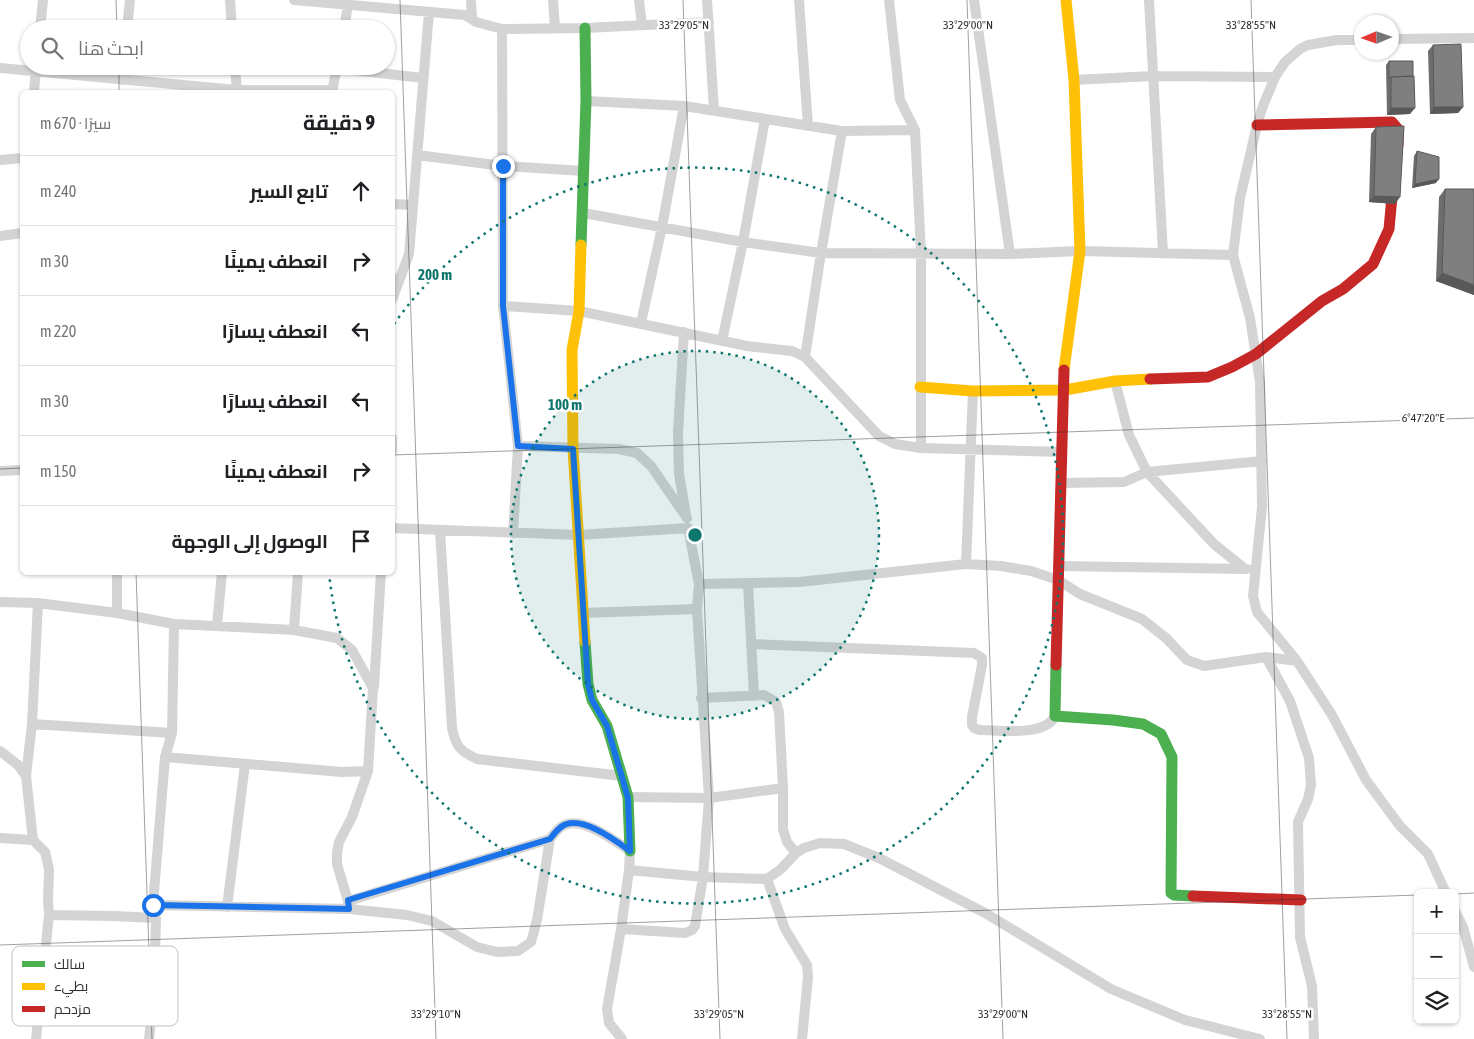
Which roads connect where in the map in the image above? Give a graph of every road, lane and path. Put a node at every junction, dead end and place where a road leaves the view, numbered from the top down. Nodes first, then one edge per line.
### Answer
1 (43, 0) edge
2 (130, 0) edge
3 (230, 0) edge
4 (294, 0) edge
5 (471, 0) edge
6 (553, 0) edge
7 (639, 0) edge
8 (707, 0) edge
9 (799, 0) edge
10 (888, 0) edge
11 (974, 0) edge
12 (1066, 0) edge
13 (1149, 0) edge
14 (371, 4) edge
15 (348, 5) junction
16 (429, 12) junction
17 (472, 19) junction
18 (41, 20) edge
19 (128, 20) edge
20 (231, 20) edge
21 (346, 20) edge
22 (709, 22) junction
23 (642, 25) junction
24 (502, 28) junction
25 (555, 28) junction
26 (586, 28) junction
27 (1474, 38) edge
28 (1399, 39) edge
29 (1354, 40) edge
30 (0, 68) edge
31 (20, 69) edge
32 (395, 74) edge
33 (35, 75) edge
34 (83, 75) edge
35 (122, 75) edge
36 (236, 75) edge
37 (335, 75) edge
38 (1154, 76) junction
39 (1275, 77) junction
40 (423, 78) junction
41 (122, 80) junction
42 (1074, 80) junction
43 (159, 88) edge
44 (34, 90) edge
45 (211, 90) edge
46 (237, 90) edge
47 (332, 90) edge
48 (586, 101) junction
49 (684, 106) junction
50 (714, 110) junction
51 (765, 119) junction
52 (1257, 125) junction
53 (808, 126) junction
54 (915, 130) junction
55 (842, 131) junction
56 (416, 156) junction
57 (20, 158) edge
58 (0, 160) edge
59 (503, 166) junction
60 (584, 171) junction
61 (395, 204) edge
62 (412, 205) junction
63 (583, 214) junction
64 (662, 227) junction
65 (20, 233) edge
66 (0, 236) edge
67 (743, 242) junction
68 (1080, 251) junction
69 (821, 253) junction
70 (921, 253) junction
71 (1163, 253) junction
72 (1010, 254) junction
73 (1233, 255) junction
74 (396, 280) edge
75 (503, 306) junction
76 (579, 311) junction
77 (641, 323) junction
78 (684, 332) junction
79 (722, 341) junction
80 (1256, 354) junction
81 (806, 357) junction
82 (1115, 381) junction
83 (920, 387) junction
84 (1065, 390) junction
85 (973, 391) junction
86 (518, 446) junction
87 (921, 448) junction
88 (573, 449) junction
89 (970, 450) junction
90 (1061, 452) junction
91 (1262, 461) junction
92 (20, 470) edge
93 (0, 471) edge
94 (1147, 472) junction
95 (1061, 483) junction
96 (688, 523) junction
97 (395, 528) edge
98 (440, 530) junction
99 (513, 532) junction
100 (579, 535) junction
101 (966, 564) junction
102 (1058, 566) junction
103 (1250, 569) junction
104 (116, 575) edge
105 (222, 575) edge
106 (298, 575) edge
107 (381, 575) edge
108 (1058, 580) junction
109 (699, 584) junction
110 (748, 584) junction
111 (0, 602) edge
112 (38, 603) junction
113 (697, 609) junction
114 (117, 613) junction
115 (583, 613) junction
116 (174, 624) junction
117 (218, 626) junction
118 (294, 630) junction
119 (752, 644) junction
120 (1266, 657) junction
121 (1298, 661) junction
122 (373, 688) junction
123 (754, 696) junction
124 (701, 698) junction
125 (1055, 716) junction
126 (32, 724) junction
127 (172, 733) junction
128 (0, 751) edge
129 (165, 757) junction
130 (245, 764) junction
131 (368, 771) junction
132 (26, 776) junction
133 (622, 776) junction
134 (783, 788) junction
135 (628, 798) junction
136 (708, 798) junction
137 (0, 838) edge
138 (550, 839) junction
139 (33, 840) junction
140 (630, 851) junction
141 (796, 853) junction
142 (629, 870) junction
143 (703, 877) junction
144 (767, 879) junction
145 (1444, 889) edge
146 (1301, 900) junction
147 (153, 905) junction
148 (348, 905) junction
149 (227, 907) junction
150 (49, 915) junction
151 (156, 918) junction
152 (1459, 919) edge
153 (621, 929) junction
154 (46, 946) edge
155 (155, 946) edge
156 (1474, 967) edge
157 (38, 1026) edge
158 (150, 1026) edge
159 (36, 1039) edge
160 (149, 1039) edge
161 (622, 1039) edge
162 (802, 1039) edge
163 (1260, 1039) edge
164 (1314, 1039) edge

1 - 18 street
2 - 19 street
3 - 20 street
4 - 15 street
5 - 17 street
6 - 25 street
7 - 23 street
8 - 22 street
9 - 53 street
10 - 54 street
11 - 72 street
12 - 42 street
13 - 38 street
14 - 15 street
14 - 16 street
15 - 21 street
16 - 17 street
16 - 40 street
17 - 24 street
22 - 23 street
22 - 50 street
23 - 26 street
24 - 25 street
24 - 59 street
25 - 26 street
26 - 48 street
27 - 28 street
29 - 39 street
30 - 31 street
32 - 40 street
33 - 44 street
34 - 41 street
35 - 41 street
36 - 46 street
37 - 47 street
38 - 39 street
38 - 42 street
38 - 71 street
39 - 52 street
40 - 56 street
41 - 43 street
42 - 68 street
43 - 45 street
48 - 49 street
48 - 60 street
49 - 50 street
49 - 64 street
50 - 51 street
51 - 53 street
51 - 67 street
52 - 73 street
52 - 80 street
53 - 55 street
54 - 55 street
54 - 70 street
55 - 69 street
56 - 59 street
56 - 62 street
57 - 58 street
59 - 60 street
59 - 75 street
60 - 63 street
61 - 62 street
62 - 74 street
63 - 64 street
63 - 76 street
64 - 67 street
64 - 77 street
65 - 66 street
67 - 69 street
67 - 79 street
68 - 71 street
68 - 72 street
68 - 84 street
69 - 70 street
69 - 81 street
70 - 72 street
70 - 83 street
71 - 73 street
73 - 80 street
75 - 76 street
75 - 86 street
76 - 77 street
76 - 88 street
77 - 78 street
78 - 79 street
78 - 96 street
79 - 81 street
80 - 82 street
80 - 91 street
81 - 87 street
82 - 84 street
82 - 94 street
83 - 85 street
83 - 87 street
84 - 85 street
84 - 90 street
85 - 89 street
86 - 88 street
86 - 99 street
87 - 89 street
88 - 96 street
88 - 100 street
89 - 90 street
89 - 101 street
90 - 95 street
91 - 94 street
91 - 103 street
92 - 93 street
94 - 95 street
94 - 103 street
95 - 102 street
96 - 100 street
96 - 109 street
97 - 98 street
98 - 99 street
98 - 133 street
99 - 100 street
100 - 115 street
101 - 108 street
101 - 110 street
102 - 103 street
102 - 108 street
103 - 121 street
104 - 114 street
105 - 117 street
106 - 118 street
107 - 122 street
108 - 120 street
108 - 125 street
109 - 110 street
109 - 113 street
110 - 119 street
111 - 112 street
112 - 114 street
112 - 126 street
113 - 115 street
113 - 124 street
114 - 116 street
115 - 133 street
116 - 117 street
116 - 127 street
117 - 118 street
118 - 122 street
119 - 123 street
119 - 125 street
120 - 121 street
120 - 146 street
121 - 145 street
122 - 131 street
123 - 124 street
123 - 134 street
124 - 136 street
125 - 146 street
126 - 127 street
126 - 132 street
127 - 129 street
128 - 132 street
129 - 130 street
129 - 147 street
130 - 131 street
130 - 149 street
131 - 148 street
132 - 139 street
133 - 135 street
134 - 136 street
134 - 141 street
135 - 136 street
135 - 140 street
136 - 143 street
137 - 139 street
138 - 140 street
138 - 148 street
138 - 148 street
139 - 150 street
140 - 142 street
141 - 144 street
141 - 163 street
142 - 143 street
142 - 153 street
143 - 144 street
143 - 153 street
144 - 162 street
146 - 164 street
147 - 149 street
147 - 151 street
148 - 149 street
150 - 151 street
150 - 154 street
151 - 155 street
152 - 156 street
153 - 161 street
157 - 159 street
158 - 160 street

